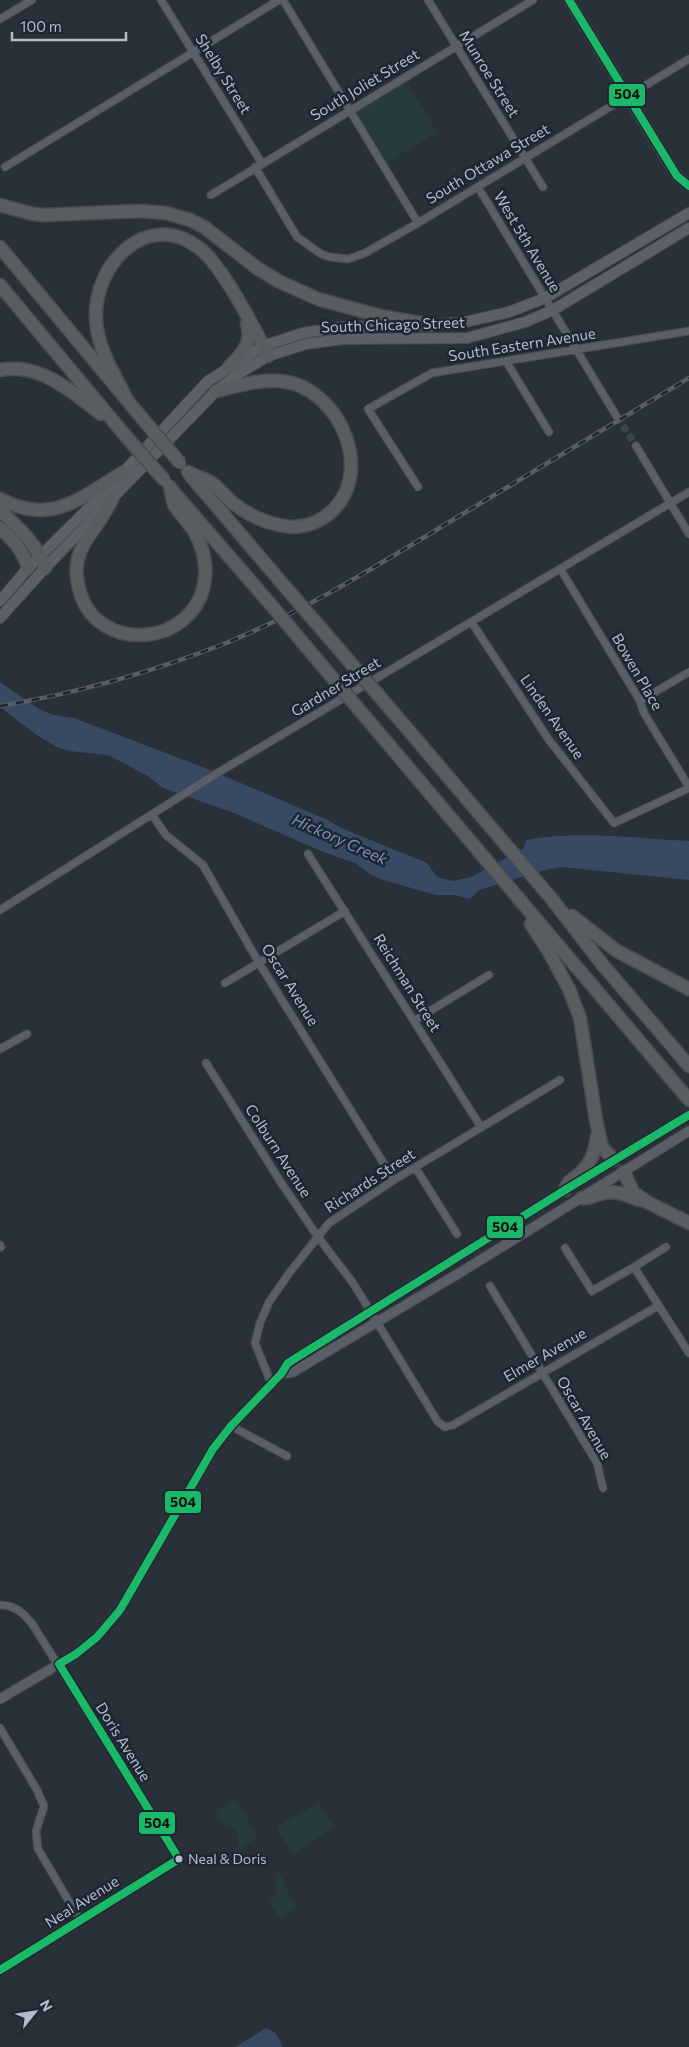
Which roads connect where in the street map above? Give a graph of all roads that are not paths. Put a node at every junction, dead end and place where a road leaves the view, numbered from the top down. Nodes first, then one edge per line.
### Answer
1 (32, 0) edge
2 (161, 0) edge
3 (279, 0) edge
4 (283, 0) edge
5 (428, 0) edge
6 (534, 0) edge
7 (569, 0) edge
8 (20, 3) edge
9 (0, 19) edge
10 (456, 46) junction
11 (194, 52) junction
12 (689, 59) edge
13 (627, 96) junction
14 (350, 110) junction
15 (525, 158) junction
16 (262, 162) junction
17 (5, 167) dead end
18 (255, 167) junction
19 (689, 186) edge
20 (478, 187) junction
21 (543, 187) dead end
22 (210, 194) dead end
23 (0, 205) edge
24 (689, 213) edge
25 (418, 222) junction
26 (689, 228) edge
27 (0, 247) edge
28 (0, 285) edge
29 (545, 298) junction
30 (553, 310) junction
31 (244, 314) junction
32 (431, 325) junction
33 (689, 331) edge
34 (577, 350) junction
35 (265, 351) junction
36 (506, 361) junction
37 (229, 367) junction
38 (0, 370) edge
39 (216, 391) junction
40 (127, 400) junction
41 (618, 417) tunnel mouth
42 (121, 430) junction
43 (549, 432) dead end
44 (636, 446) tunnel mouth
45 (184, 468) junction
46 (124, 472) junction
47 (167, 484) junction
48 (418, 487) dead end
49 (689, 492) edge
50 (0, 499) edge
51 (112, 500) junction
52 (671, 504) junction
53 (0, 510) edge
54 (0, 528) edge
55 (689, 534) edge
56 (43, 563) junction
57 (28, 568) junction
58 (561, 570) junction
59 (0, 601) edge
60 (0, 618) edge
61 (472, 623) junction
62 (689, 672) edge
63 (640, 701) junction
64 (689, 788) edge
65 (152, 815) junction
66 (308, 854) dead end
67 (551, 898) junction
68 (525, 907) junction
69 (0, 910) edge
70 (345, 912) junction
71 (260, 963) junction
72 (489, 975) dead end
73 (225, 983) dead end
74 (689, 989) edge
75 (415, 1020) junction
76 (26, 1034) dead end
77 (0, 1049) edge
78 (206, 1063) dead end
79 (689, 1066) edge
80 (560, 1080) dead end
81 (688, 1098) edge
82 (689, 1115) edge
83 (481, 1128) junction
84 (598, 1128) junction
85 (689, 1131) edge
86 (614, 1160) junction
87 (416, 1167) junction
88 (624, 1172) junction
89 (394, 1180) junction
90 (565, 1190) junction
91 (582, 1198) junction
92 (647, 1202) junction
93 (689, 1223) edge
94 (456, 1234) dead end
95 (318, 1236) junction
96 (666, 1247) dead end
97 (565, 1248) dead end
98 (634, 1267) junction
99 (490, 1286) dead end
100 (658, 1306) junction
101 (371, 1312) junction
102 (377, 1322) junction
103 (686, 1341) edge
104 (689, 1353) edge
105 (541, 1373) junction
106 (281, 1374) junction
107 (272, 1383) junction
108 (231, 1426) junction
109 (445, 1427) joint
110 (287, 1456) dead end
111 (603, 1488) dead end
112 (0, 1605) edge
113 (59, 1664) junction
114 (0, 1699) edge
115 (0, 1728) edge
116 (179, 1859) joint
117 (80, 1920) junction
118 (0, 1970) edge

1 - 8 street
2 - 11 street, Shelby Street
3 - 11 street
4 - 14 street
5 - 10 street, Munroe Street
6 - 10 street, South Joliet Street
7 - 13 main road
8 - 9 street
10 - 14 street, South Joliet Street
10 - 15 street, Munroe Street
11 - 16 street, Shelby Street
11 - 17 street
12 - 13 street, South Ottawa Street
13 - 15 street, South Ottawa Street
13 - 19 main road
14 - 16 street, South Joliet Street
14 - 25 street
15 - 20 street, South Ottawa Street
15 - 21 street, Munroe Street
16 - 18 street, South Joliet Street
18 - 22 street, South Joliet Street
18 - 25 street, South Ottawa Street
20 - 25 street, South Ottawa Street
20 - 29 street, West 5th Avenue
23 - 32 highway
24 - 29 main road, South Chicago Street
26 - 30 main road, South Chicago Street
27 - 40 highway
28 - 42 highway
29 - 30 street, West 5th Avenue
29 - 32 main road, South Chicago Street
30 - 34 street, West 5th Avenue
30 - 35 main road, South Chicago Street
31 - 35 highway
31 - 37 highway
31 - 40 highway
32 - 35 main road, South Chicago Street
33 - 34 street, South Eastern Avenue
34 - 36 street, South Eastern Avenue
34 - 41 street, West 5th Avenue
35 - 37 main road, South Chicago Street
35 - 39 main road, South Chicago Street
36 - 43 street
36 - 48 street, South Eastern Avenue
37 - 46 main road, South Chicago Street
38 - 42 highway
39 - 45 highway
39 - 51 main road, South Chicago Street
40 - 45 highway, bridge
42 - 47 highway, bridge
44 - 52 street
45 - 67 highway, bridge
46 - 50 highway
46 - 56 main road, South Chicago Street
47 - 51 highway
47 - 68 highway, bridge
49 - 52 street, Gardner Street
51 - 56 main road, South Chicago Street
52 - 55 street
52 - 58 street, Gardner Street
53 - 56 highway
54 - 57 highway
56 - 57 main road, South Chicago Street
56 - 60 main road, South Chicago Street
57 - 59 main road, South Chicago Street
58 - 61 street, Gardner Street
58 - 63 street, Bowen Place
61 - 64 street, Linden Avenue
61 - 65 street, Gardner Street
62 - 63 street
63 - 64 street, Bowen Place
65 - 69 street, Gardner Street
65 - 71 street, Oscar Avenue
66 - 70 street, Reichman Street
67 - 74 highway
67 - 79 highway
68 - 81 highway
68 - 84 highway
70 - 71 street
70 - 75 street, Reichman Street
71 - 73 street
71 - 89 street, Oscar Avenue
72 - 75 street
75 - 83 street, Reichman Street
76 - 77 street
78 - 95 street, Colburn Avenue
80 - 83 street, Richards Street
82 - 86 street
83 - 87 street, Richards Street
84 - 86 highway
84 - 90 highway
85 - 88 street
86 - 88 street
86 - 90 street
87 - 89 street, Richards Street
87 - 94 street
88 - 91 street
88 - 92 highway
89 - 95 street, Richards Street
90 - 101 street
91 - 92 highway
91 - 102 street
92 - 93 highway
95 - 101 street, Colburn Avenue
95 - 107 street, Richards Street
96 - 98 street
97 - 98 street
98 - 100 street
99 - 105 street, Oscar Avenue
100 - 103 street
100 - 105 street, Elmer Avenue
101 - 102 street, Colburn Avenue
101 - 106 street
102 - 106 street
102 - 109 street, Colburn Avenue
103 - 104 street
105 - 109 street, Elmer Avenue
105 - 111 street, Oscar Avenue
106 - 107 street
107 - 108 street
108 - 110 street
108 - 113 street
112 - 113 street, Doris Avenue
113 - 114 street
113 - 116 street, Doris Avenue
115 - 117 street
116 - 117 street, Neal Avenue
117 - 118 street, Neal Avenue

